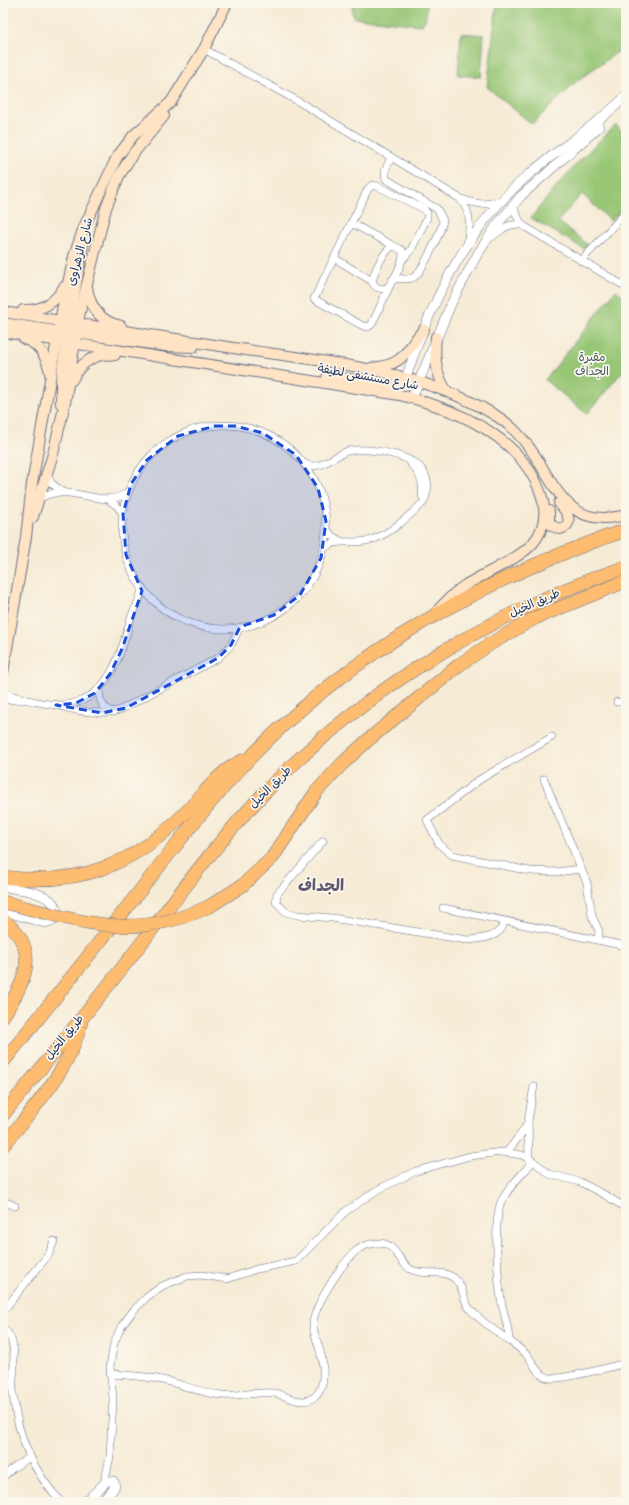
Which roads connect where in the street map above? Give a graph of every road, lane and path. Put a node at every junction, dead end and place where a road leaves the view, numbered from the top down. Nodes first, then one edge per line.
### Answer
1 (223, 3) edge
2 (227, 3) edge
3 (231, 3) edge
4 (206, 50) junction
5 (626, 96) edge
6 (612, 110) junction
7 (159, 113) junction
8 (391, 157) junction
9 (459, 198) junction
10 (501, 201) junction
11 (515, 203) junction
12 (626, 212) edge
13 (351, 222) junction
14 (522, 225) junction
15 (84, 227) junction
16 (486, 240) junction
17 (467, 244) junction
18 (394, 246) junction
19 (334, 258) junction
20 (403, 259) junction
21 (581, 260) junction
22 (398, 268) junction
23 (68, 278) junction
24 (407, 279) junction
25 (87, 280) junction
26 (372, 281) junction
27 (391, 282) junction
28 (626, 287) edge
29 (3, 311) edge
30 (3, 324) edge
31 (424, 329) junction
32 (68, 332) junction
33 (7, 333) edge
34 (143, 334) junction
35 (436, 337) junction
36 (206, 344) junction
37 (140, 355) junction
38 (362, 369) junction
39 (51, 381) junction
40 (419, 382) junction
41 (69, 385) junction
42 (403, 387) junction
43 (447, 391) junction
44 (412, 398) junction
45 (62, 414) junction
46 (303, 462) junction
47 (322, 464) junction
48 (47, 474) junction
49 (547, 476) junction
50 (315, 481) junction
51 (538, 484) junction
52 (63, 492) junction
53 (128, 493) junction
54 (38, 500) junction
55 (109, 500) junction
56 (122, 514) junction
57 (626, 515) edge
58 (326, 528) junction
59 (626, 530) edge
60 (26, 537) junction
61 (341, 541) junction
62 (324, 550) junction
63 (626, 567) edge
64 (626, 581) edge
65 (142, 587) junction
66 (433, 616) junction
67 (240, 627) junction
68 (3, 672) edge
69 (100, 689) junction
70 (3, 693) edge
71 (3, 700) edge
72 (27, 700) junction
73 (617, 702) dead end
74 (626, 702) edge
75 (56, 705) junction
76 (115, 712) junction
77 (552, 737) dead end
78 (250, 758) junction
79 (544, 779) dead end
80 (323, 841) dead end
81 (581, 869) junction
82 (5, 880) edge
83 (3, 902) edge
84 (443, 908) dead end
85 (3, 911) edge
86 (3, 920) edge
87 (504, 921) junction
88 (598, 940) junction
89 (626, 946) edge
90 (3, 1016) edge
91 (82, 1017) junction
92 (3, 1062) edge
93 (534, 1086) dead end
94 (3, 1115) edge
95 (528, 1121) junction
96 (3, 1146) edge
97 (507, 1152) junction
98 (531, 1160) junction
99 (3, 1201) edge
100 (15, 1206) dead end
101 (626, 1208) edge
102 (54, 1241) dead end
103 (3, 1311) edge
104 (3, 1329) edge
105 (509, 1341) junction
106 (626, 1363) edge
107 (110, 1374) junction
108 (30, 1457) junction
109 (3, 1477) edge
110 (104, 1483) junction
111 (61, 1502) edge
112 (85, 1502) edge
113 (102, 1502) edge

1 - 7 main road, شارع الزهراوى
2 - 4 main road, شارع الزهراوى
3 - 4 main road, شارع الزهراوى
4 - 7 main road, شارع الزهراوى
4 - 8 street
4 - 25 main road, شارع الزهراوى
5 - 6 street
6 - 10 street
6 - 11 street
7 - 15 main road, شارع الزهراوى
8 - 9 street
8 - 24 street
9 - 10 street
9 - 17 street
10 - 17 street
11 - 14 street
11 - 16 street
12 - 21 street
13 - 18 street
13 - 19 street
13 - 20 street
14 - 16 street
14 - 21 street
15 - 23 main road, شارع الزهراوى
15 - 32 main road
16 - 35 street
17 - 31 street
18 - 20 street
18 - 26 street
19 - 26 street
19 - 27 street
20 - 22 street
21 - 28 street
22 - 24 street
22 - 27 street
23 - 29 main road
23 - 32 main road, شارع الزهراوى
24 - 27 street
25 - 32 main road, شارع الزهراوى
25 - 34 main road
26 - 27 street
29 - 32 main road, شارع مستشفى لطيفة
30 - 32 main road
31 - 38 main road
31 - 42 street
32 - 33 main road, شارع مستشفى لطيفة
32 - 34 main road, شارع مستشفى لطيفة
32 - 36 main road
32 - 37 main road, شارع مستشفى لطيفة
32 - 39 main road, شارع الزهراوى
32 - 41 main road, شارع الزهراوى
32 - 45 main road
33 - 39 main road
34 - 36 main road, شارع مستشفى لطيفة
35 - 40 street
35 - 43 main road
36 - 38 main road, شارع مستشفى لطيفة
37 - 41 main road
37 - 42 main road, شارع مستشفى لطيفة
38 - 42 main road, شارع مستشفى لطيفة
39 - 60 main road, شارع الزهراوى
40 - 42 main road, شارع مستشفى لطيفة
40 - 43 main road, شارع مستشفى لطيفة
40 - 44 street
41 - 45 main road, شارع الزهراوى
42 - 44 main road, شارع مستشفى لطيفة
43 - 49 main road, شارع مستشفى لطيفة
44 - 51 main road, شارع مستشفى لطيفة
45 - 48 main road, شارع الزهراوى
46 - 47 street
46 - 50 street
46 - 53 street
47 - 50 street
47 - 61 street
48 - 52 street
48 - 54 main road, شارع الزهراوى
49 - 51 main road
49 - 57 main road, شارع مستشفى لطيفة
50 - 58 street
51 - 66 main road, شارع مستشفى لطيفة
52 - 54 street
52 - 55 street
53 - 55 street
53 - 56 street
54 - 60 main road, شارع الزهراوى
55 - 56 street
56 - 65 street
58 - 61 street
58 - 62 street
59 - 66 highway
60 - 68 main road, شارع الزهراوى
61 - 62 street
62 - 67 street
63 - 91 highway, طريق الخيل
64 - 83 highway, bridge
65 - 67 street
65 - 69 street
66 - 78 highway
67 - 76 street
69 - 75 street
69 - 76 street
70 - 72 street
71 - 72 street
72 - 75 street
73 - 74 street
75 - 76 street
77 - 81 street
78 - 82 highway
78 - 92 highway
79 - 81 street
80 - 87 street
81 - 88 street
82 - 85 street
84 - 87 street
86 - 90 highway
87 - 88 street
88 - 89 street
91 - 94 highway, طريق الخيل
91 - 96 highway
93 - 95 street
95 - 97 street
95 - 98 street
97 - 98 street
97 - 107 street
98 - 101 street
98 - 105 street
99 - 100 street
102 - 103 street
104 - 108 street
105 - 106 street
105 - 107 street
107 - 110 street
108 - 109 street
108 - 111 street
110 - 112 street
110 - 113 street

